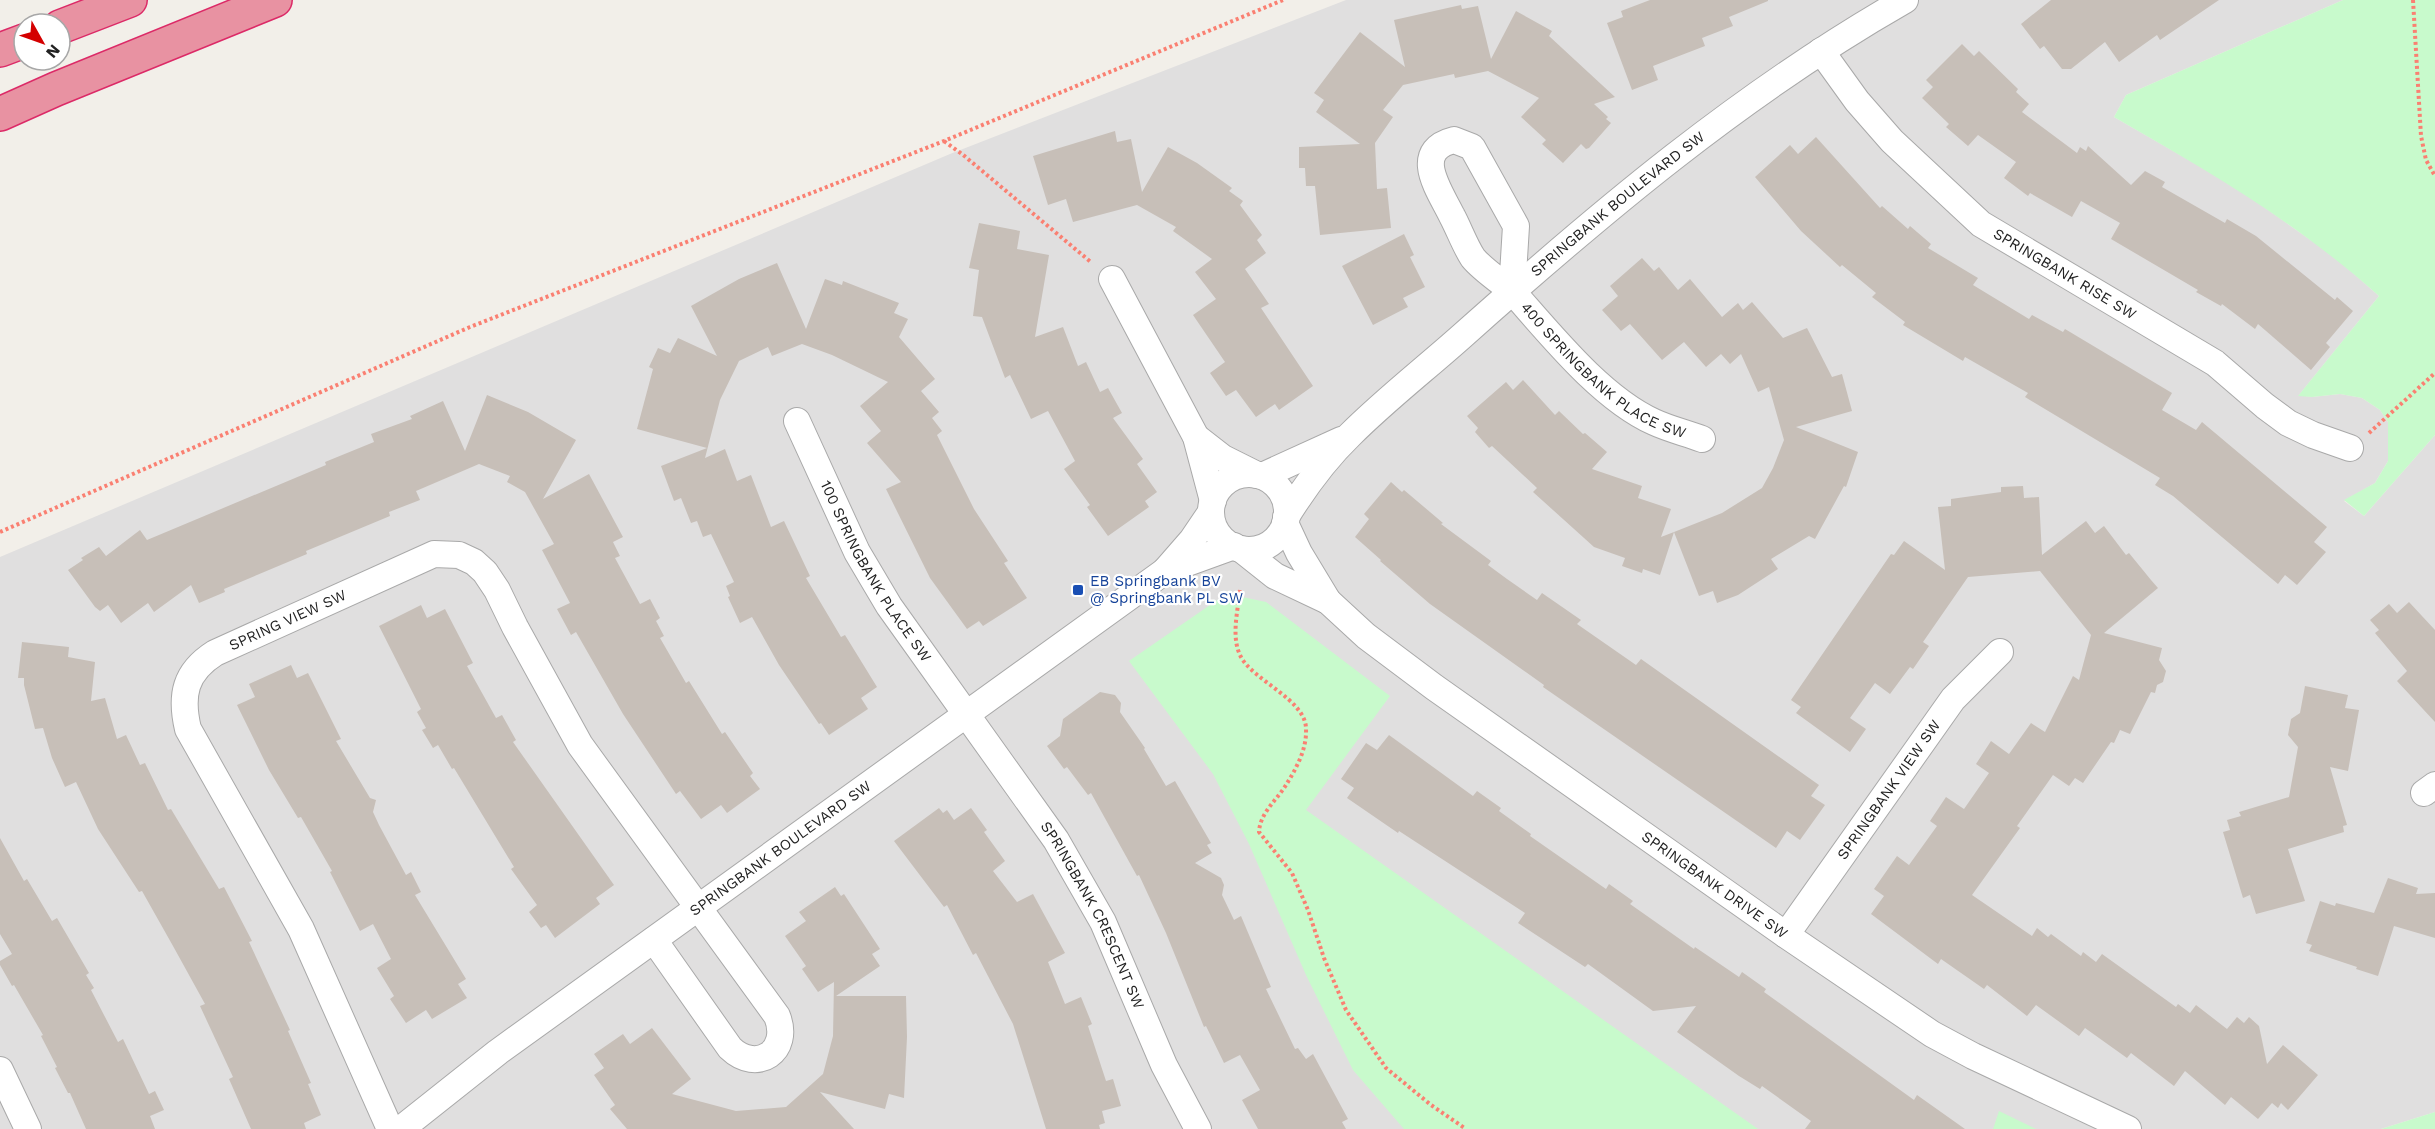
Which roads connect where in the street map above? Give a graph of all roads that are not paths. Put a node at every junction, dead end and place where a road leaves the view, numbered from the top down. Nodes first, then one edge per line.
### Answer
1 (130, 0) edge
2 (274, 0) edge
3 (1905, 0) edge
4 (72, 22) edge
5 (1821, 51) junction
6 (0, 114) edge
7 (1112, 279) road end
8 (1512, 291) junction
9 (797, 421) dead end
10 (1349, 436) junction
11 (1196, 437) junction
12 (1702, 439) dead end
13 (2350, 448) road end
14 (1259, 475) junction
15 (1212, 506) junction
16 (1286, 520) junction
17 (1237, 548) junction
18 (1165, 572) junction
19 (1328, 601) junction
20 (2000, 652) dead end
21 (965, 715) junction
22 (698, 909) junction
23 (1786, 934) junction
24 (654, 940) junction
25 (0, 1070) edge
26 (28, 1129) edge
27 (390, 1129) edge
28 (401, 1129) edge
29 (1198, 1129) edge
30 (2128, 1129) edge

1 - 4 highway
2 - 6 highway
3 - 5 street, SPRINGBANK BOULEVARD SW
5 - 8 street, SPRINGBANK BOULEVARD SW
5 - 13 street, SPRINGBANK RISE SW
7 - 11 street
8 - 8 street, 400 SPRINGBANK PLACE SW
8 - 10 street, SPRINGBANK BOULEVARD SW
8 - 12 street, 400 SPRINGBANK PLACE SW
9 - 21 street, 100 SPRINGBANK PLACE SW
10 - 14 street, SPRINGBANK BOULEVARD SW
10 - 16 street, SPRINGBANK BOULEVARD SW
11 - 14 street
11 - 15 street
14 - 15 street
14 - 16 street
15 - 17 street
15 - 18 street, SPRINGBANK BOULEVARD SW
16 - 17 street
16 - 19 street, SPRINGBANK DRIVE SW
17 - 18 street, SPRINGBANK BOULEVARD SW
17 - 19 street, SPRINGBANK DRIVE SW
18 - 21 street, SPRINGBANK BOULEVARD SW
19 - 23 street, SPRINGBANK DRIVE SW
20 - 23 street, SPRINGBANK VIEW SW
21 - 22 street, SPRINGBANK BOULEVARD SW
21 - 29 street, SPRINGBANK CRESCENT SW
22 - 24 street, SPRINGBANK BOULEVARD SW
22 - 24 street, SPRING VIEW SW
22 - 27 street, SPRING VIEW SW
23 - 30 street, SPRINGBANK DRIVE SW
24 - 28 street, SPRINGBANK BOULEVARD SW
25 - 26 street

